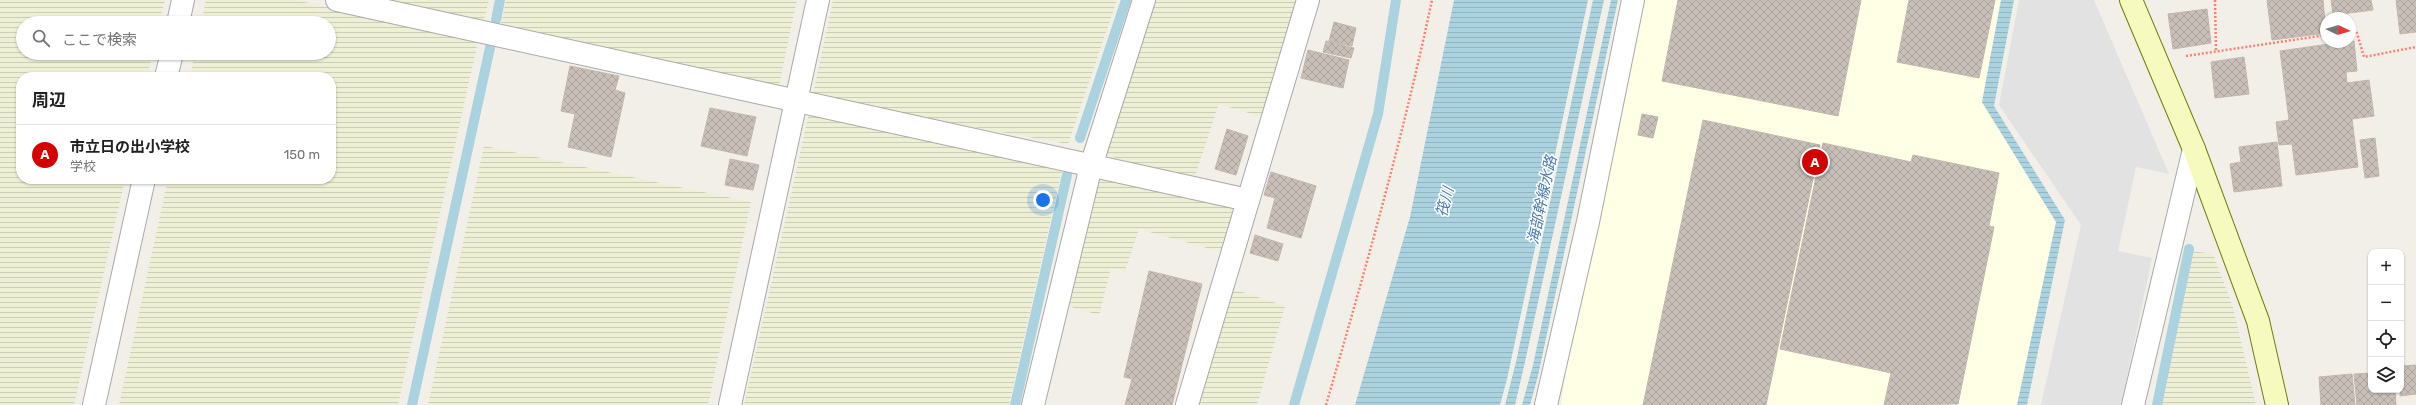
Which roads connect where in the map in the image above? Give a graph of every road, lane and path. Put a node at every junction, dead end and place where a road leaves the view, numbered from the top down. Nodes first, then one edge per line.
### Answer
1 (183, 0) edge
2 (337, 0) edge
3 (818, 0) edge
4 (1144, 0) edge
5 (1308, 0) edge
6 (1432, 0) edge
7 (1633, 0) edge
8 (2131, 0) edge
9 (2215, 0) edge
10 (180, 16) edge
11 (2356, 30) edge
12 (2320, 36) edge
13 (2416, 47) edge
14 (2216, 52) junction
15 (170, 60) edge
16 (2158, 60) junction
17 (167, 72) edge
18 (796, 101) junction
19 (2194, 149) junction
20 (1091, 166) junction
21 (143, 184) edge
22 (1248, 200) junction
23 (94, 405) edge
24 (730, 405) edge
25 (1033, 405) edge
26 (1188, 405) edge
27 (1326, 405) edge
28 (1546, 405) edge
29 (2133, 405) edge
30 (2277, 405) edge

1 - 10 street
2 - 18 street
3 - 18 street
4 - 20 street
5 - 22 street
6 - 27 path
7 - 28 street
8 - 16 street
9 - 14 path
11 - 13 path
12 - 14 path
14 - 16 path
15 - 17 street
16 - 19 street
18 - 20 street
18 - 24 street
19 - 29 street
19 - 30 street
20 - 22 street
20 - 25 street
21 - 23 street
22 - 26 street

